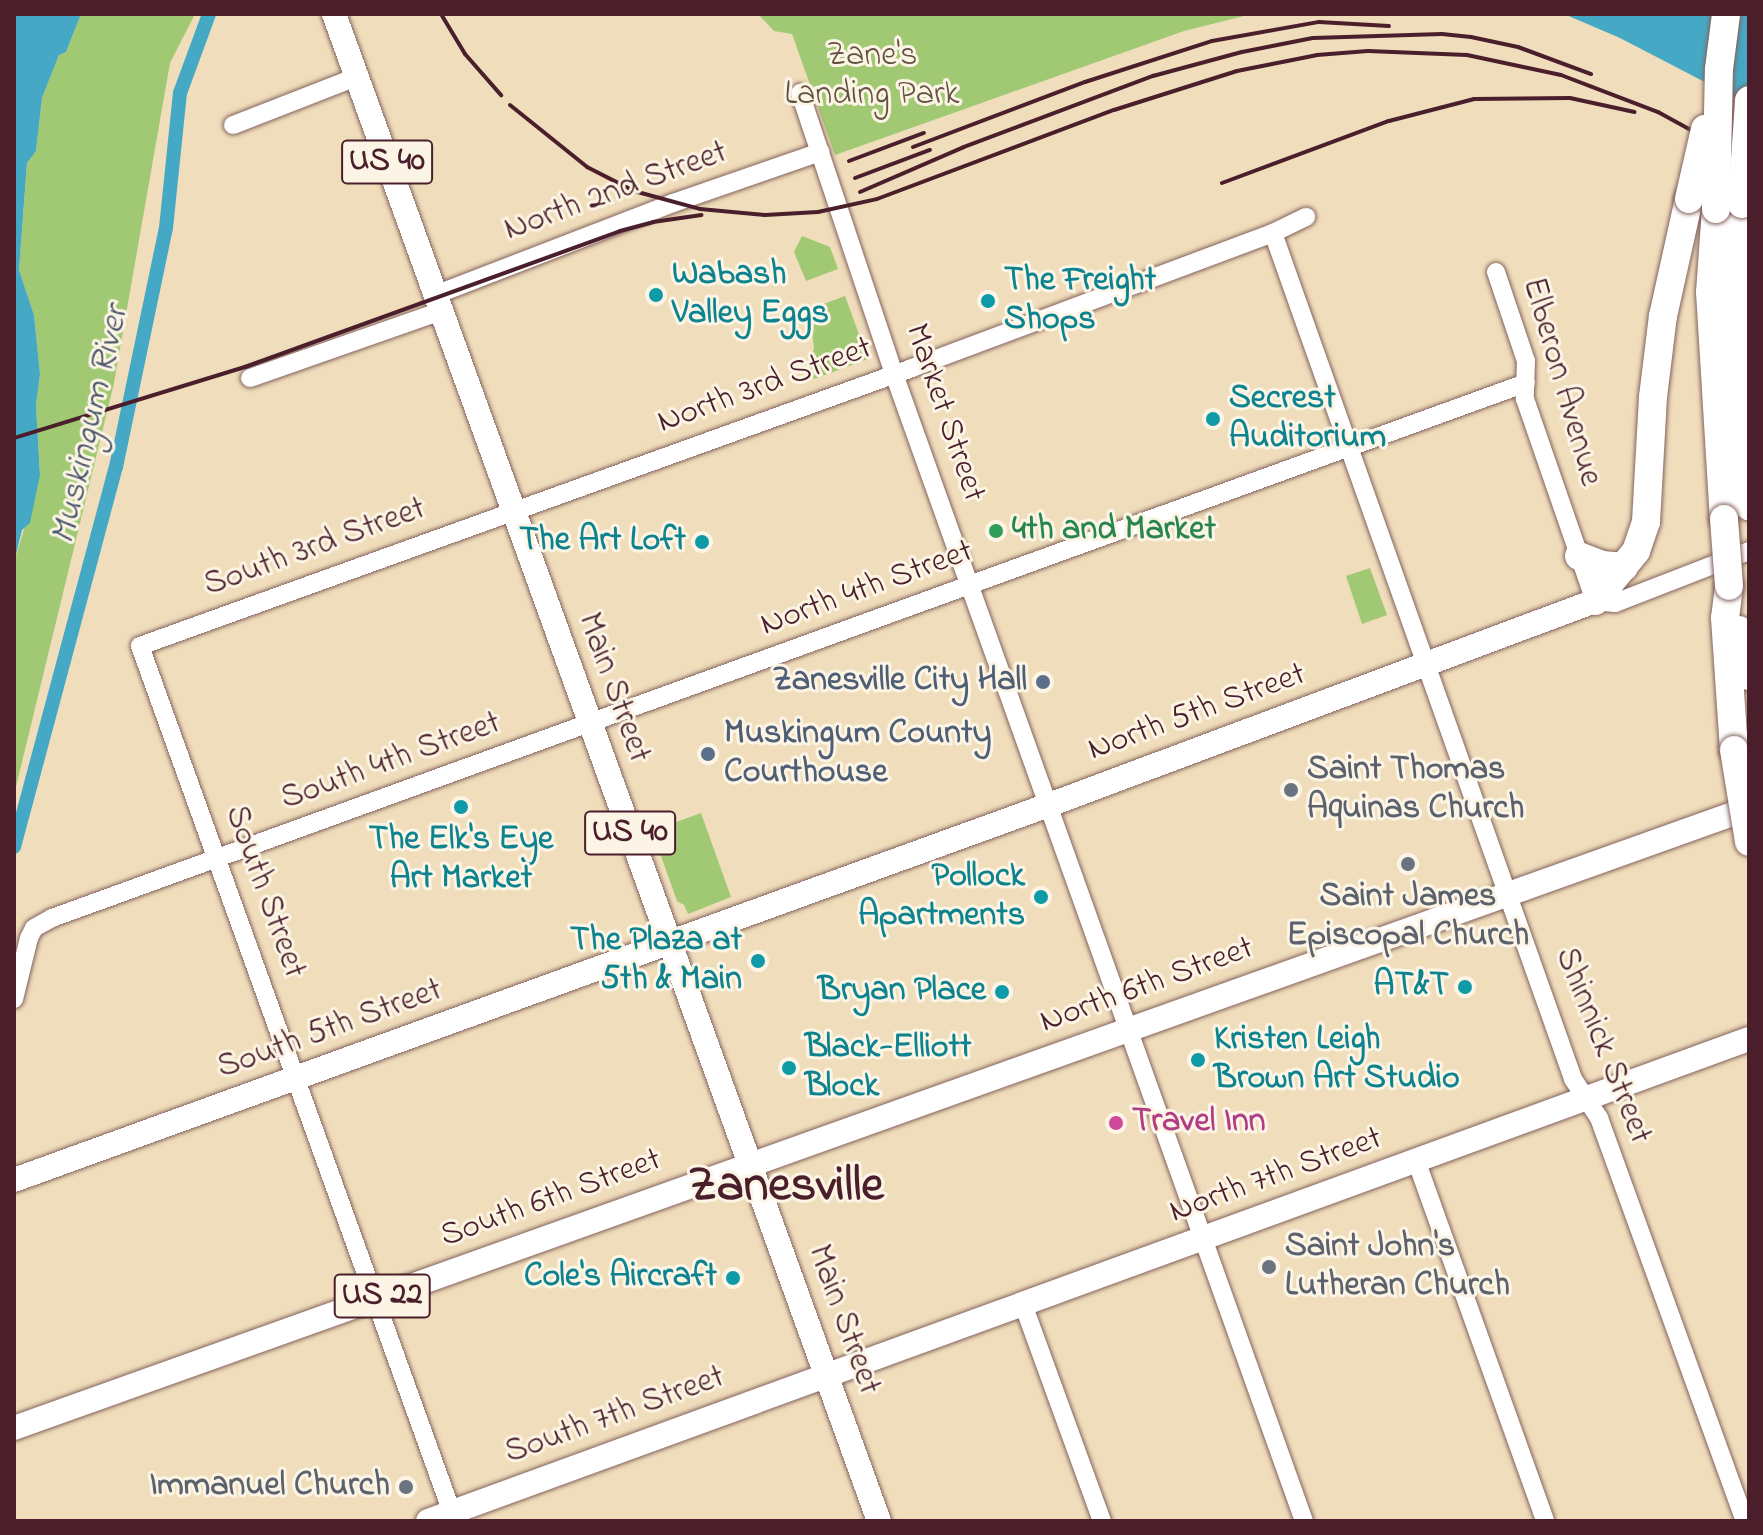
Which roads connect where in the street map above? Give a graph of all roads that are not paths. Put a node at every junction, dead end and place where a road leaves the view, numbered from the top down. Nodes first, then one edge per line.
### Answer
1 (334, 14) edge
2 (1726, 14) edge
3 (1719, 69) junction
4 (356, 77) junction
5 (800, 93) dead end
6 (1749, 100) edge
7 (233, 125) dead end
8 (820, 152) junction
9 (1729, 206) junction
10 (1306, 217) dead end
11 (1273, 233) junction
12 (1496, 272) dead end
13 (438, 303) junction
14 (894, 374) junction
15 (250, 378) dead end
16 (1526, 383) junction
17 (1350, 447) junction
18 (1749, 506) edge
19 (512, 510) junction
20 (1749, 551) edge
21 (1579, 556) junction
22 (1624, 567) junction
23 (971, 585) junction
24 (1729, 586) junction
25 (1595, 601) junction
26 (140, 646) joint
27 (1427, 664) junction
28 (1749, 676) edge
29 (590, 723) junction
30 (1049, 805) junction
31 (1749, 808) edge
32 (1749, 842) edge
33 (219, 859) junction
34 (1507, 892) junction
35 (669, 944) junction
36 (14, 999) edge
37 (1129, 1028) junction
38 (1749, 1039) edge
39 (296, 1078) junction
40 (1586, 1098) junction
41 (1416, 1160) junction
42 (749, 1163) junction
43 (14, 1180) edge
44 (1205, 1239) junction
45 (374, 1299) junction
46 (1023, 1304) junction
47 (827, 1376) junction
48 (14, 1428) edge
49 (454, 1517) edge
50 (428, 1521) edge
51 (879, 1521) edge
52 (1102, 1521) edge
53 (1304, 1521) edge
54 (1545, 1521) edge
55 (1745, 1521) edge

1 - 4 main road, Main Street / US 40
2 - 3 highway, bridge
3 - 9 highway, bridge
3 - 22 highway, bridge
4 - 7 street
4 - 13 main road, Main Street / US 40
5 - 8 street, Market Street
6 - 9 highway, bridge
8 - 13 street, North 2nd Street
8 - 14 street, Market Street
9 - 18 highway
9 - 24 highway, bridge
10 - 11 street, North 3rd Street
11 - 14 street, North 3rd Street
11 - 17 street, Shinnick Street
12 - 16 street, Elberon Avenue
13 - 15 street, North 2nd Street
13 - 19 main road, Main Street / US 40
14 - 19 street, North 3rd Street
14 - 23 street, Market Street
16 - 17 street, North 4th Street
16 - 21 street, Elberon Avenue
17 - 23 street, North 4th Street
17 - 27 street, Shinnick Street
19 - 26 street, South 3rd Street
19 - 29 main road, Main Street / US 40
20 - 25 street, North 5th Street
21 - 22 highway
21 - 25 street, Elberon Avenue
22 - 25 highway
23 - 29 street, North 4th Street
23 - 30 street, Market Street
24 - 28 highway
24 - 32 highway, bridge
25 - 27 main road, North 5th Street
26 - 33 street, South Street
27 - 30 main road, North 5th Street
27 - 34 street, Shinnick Street
29 - 33 street, South 4th Street
29 - 35 main road, Main Street / US 40
30 - 35 main road, North 5th Street
30 - 37 street, Market Street
31 - 34 main road, North 6th Street
33 - 36 street, South 4th Street
33 - 39 street, South Street
34 - 37 main road, North 6th Street
34 - 40 street, Shinnick Street
35 - 39 main road, South 5th Street
35 - 42 main road, Main Street / US 40
37 - 42 main road, North 6th Street
37 - 44 street, Market Street
38 - 40 main road, North 7th Street
39 - 43 main road, South 5th Street
39 - 45 street, South Street
40 - 41 main road, North 7th Street
40 - 55 street, Shinnick Street
41 - 44 main road, North 7th Street
41 - 54 street
42 - 45 main road, South 6th Street / US 22
42 - 47 main road, Main Street
44 - 46 main road, North 7th Street
44 - 53 street, Market Street
45 - 48 main road, South 6th Street / US 22
45 - 49 street, South Street
46 - 47 main road, North 7th Street
46 - 52 street
47 - 49 main road, South 7th Street
47 - 51 main road, Main Street
49 - 50 main road, South 7th Street

